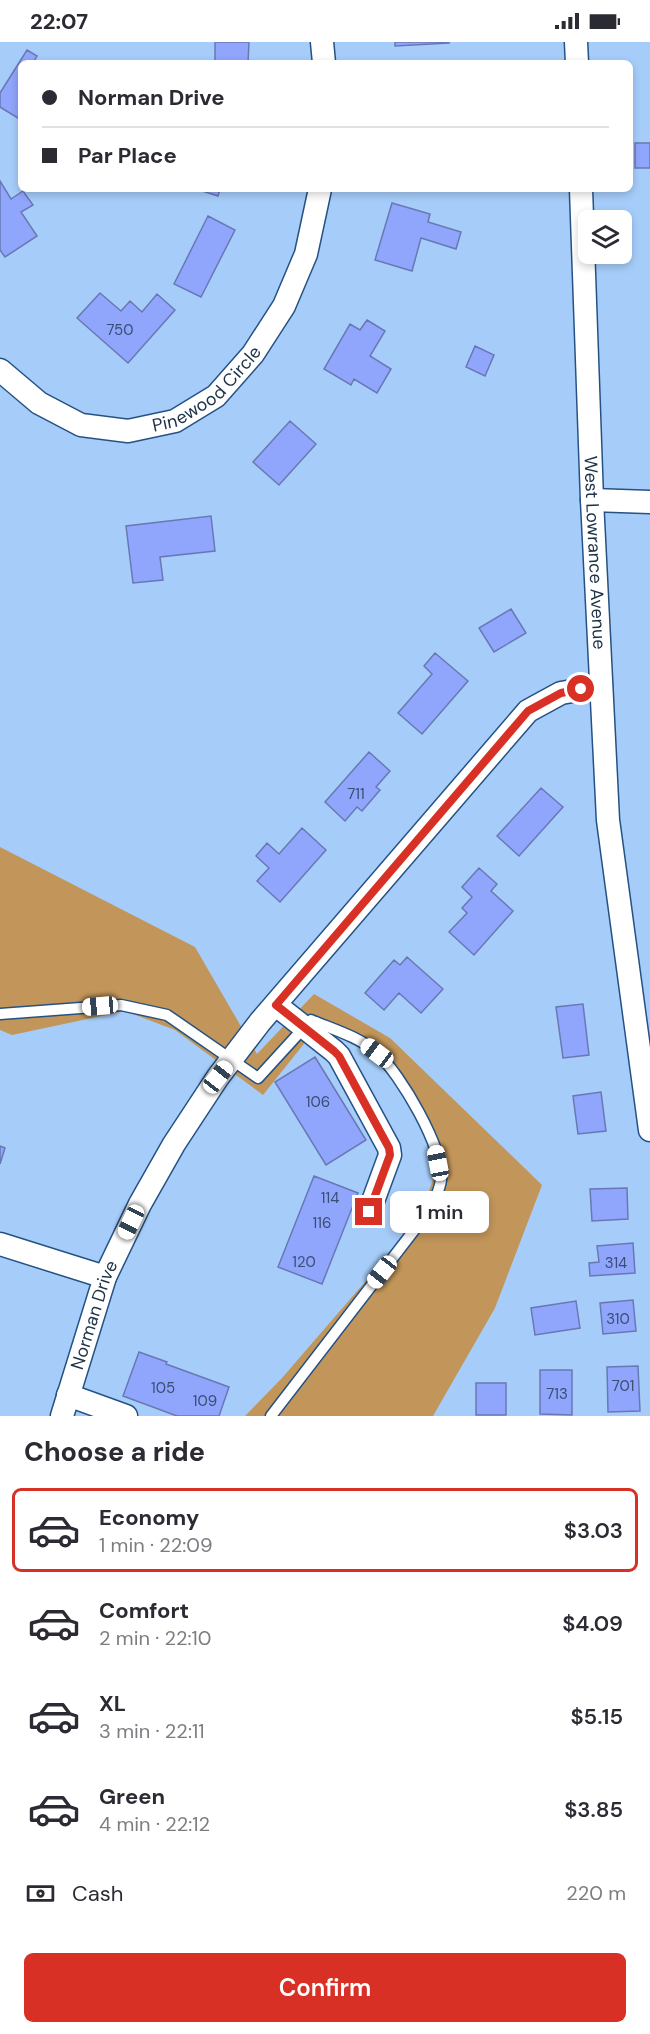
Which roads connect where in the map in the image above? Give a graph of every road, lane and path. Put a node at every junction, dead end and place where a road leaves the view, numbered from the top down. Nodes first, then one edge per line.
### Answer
1 (322, 42) edge
2 (576, 42) edge
3 (324, 60) edge
4 (577, 60) edge
5 (319, 192) edge
6 (581, 192) edge
7 (0, 370) edge
8 (592, 500) junction
9 (650, 501) edge
10 (602, 686) junction
11 (276, 1005) junction
12 (0, 1014) edge
13 (304, 1027) junction
14 (232, 1059) junction
15 (650, 1130) edge
16 (369, 1212) dead end
17 (0, 1244) edge
18 (105, 1277) junction
19 (65, 1405) edge
20 (126, 1416) edge
21 (271, 1416) edge

1 - 3 street
2 - 4 street
5 - 7 street, Pinewood Circle
6 - 8 street, West Lowrance Avenue
8 - 9 street
8 - 10 street, West Lowrance Avenue
10 - 11 street, Norman Drive
10 - 15 street, West Lowrance Avenue
11 - 13 street
11 - 14 street, Norman Drive
12 - 14 lane
13 - 14 lane
13 - 16 street
13 - 21 lane
14 - 18 street, Norman Drive
17 - 18 street
18 - 19 street, Norman Drive
19 - 20 street

